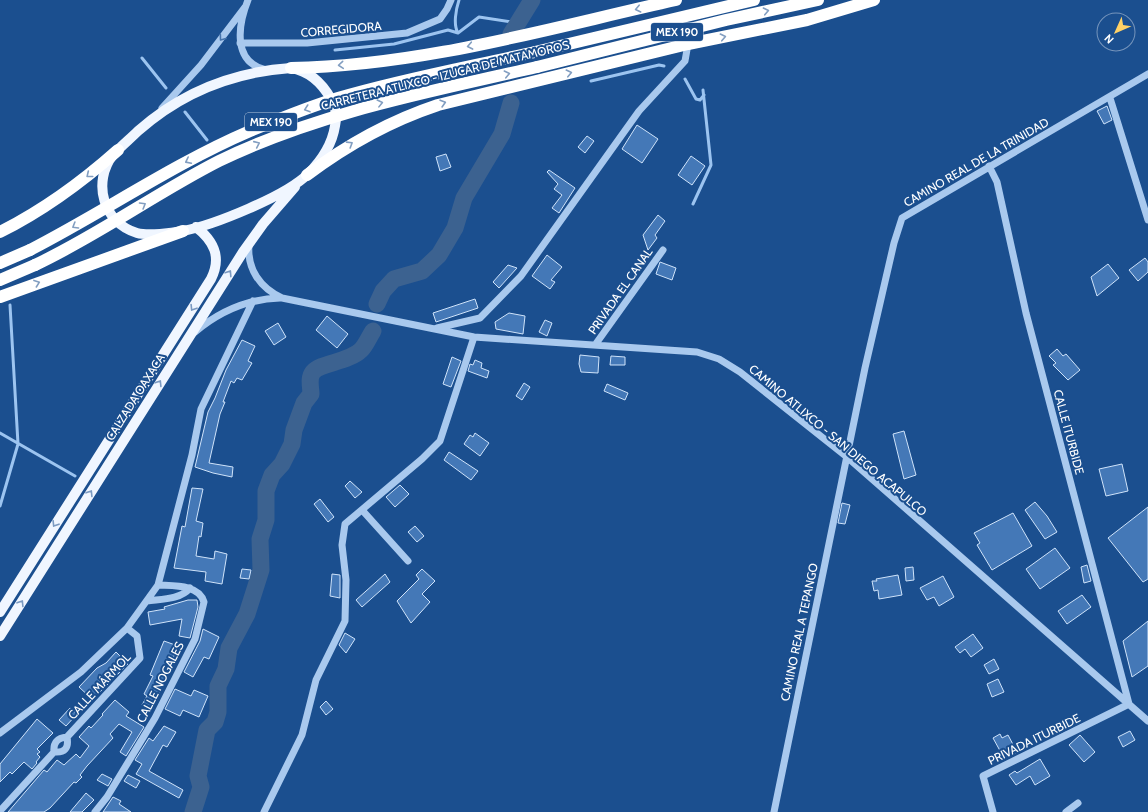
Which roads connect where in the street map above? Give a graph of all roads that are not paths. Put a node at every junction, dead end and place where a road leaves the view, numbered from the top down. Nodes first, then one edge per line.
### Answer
1 (450, 0) edge
2 (676, 0) edge
3 (754, 0) edge
4 (818, 0) edge
5 (874, 0) edge
6 (247, 3) edge
7 (240, 44) junction
8 (688, 44) junction
9 (291, 68) junction
10 (267, 70) junction
11 (1148, 74) edge
12 (1110, 98) junction
13 (148, 122) junction
14 (118, 150) junction
15 (989, 166) junction
16 (305, 176) junction
17 (1148, 220) edge
18 (196, 227) junction
19 (183, 231) junction
20 (0, 232) edge
21 (249, 243) junction
22 (663, 250) dead end
23 (0, 263) edge
24 (0, 280) edge
25 (0, 297) edge
26 (282, 298) junction
27 (253, 301) junction
28 (435, 329) junction
29 (474, 337) junction
30 (185, 341) junction
31 (595, 345) junction
32 (847, 457) junction
33 (362, 510) junction
34 (408, 561) dead end
35 (158, 585) junction
36 (190, 588) junction
37 (147, 600) junction
38 (0, 612) edge
39 (127, 628) junction
40 (0, 636) edge
41 (1128, 704) junction
42 (1148, 721) edge
43 (0, 733) edge
44 (67, 737) junction
45 (54, 752) junction
46 (1078, 803) dead end
47 (0, 811) edge
48 (95, 812) edge
49 (264, 812) edge
50 (774, 812) edge
51 (993, 812) edge
52 (1066, 812) edge

1 - 7 street, CORREGIDORA
2 -> 9 highway
3 -> 23 highway, CARRETERA ATLIXCO - IZUCAR DE MATAMOROS / MEX 190, bridge
24 -> 4 highway, CARRETERA ATLIXCO - IZUCAR DE MATAMOROS / MEX 190, bridge
8 -> 5 highway
6 - 7 street
6 -> 13 street
7 - 10 street
16 -> 8 highway
8 - 28 street
9 - 10 main road
9 - 16 main road, CALZADA OAXACA
10 - 13 main road
11 - 12 street, CAMINO REAL DE LA TRINIDAD
12 - 15 street, CAMINO REAL DE LA TRINIDAD
12 - 17 street
13 - 14 main road
14 - 19 main road
14 -> 20 highway
15 - 32 street, CAMINO REAL DE LA TRINIDAD
15 - 41 street, CALLE ITURBIDE
16 - 18 main road
16 - 21 main road, CALZADA OAXACA
18 - 19 main road
18 -> 38 main road, CALZADA OAXACA
25 -> 19 highway
21 - 26 street, CAMINO ATLIXCO - SAN DIEGO ACAPULCO
30 -> 21 main road, CALZADA OAXACA
22 - 31 street, PRIVADA EL CANAL
26 - 27 street, CAMINO ATLIXCO - SAN DIEGO ACAPULCO
26 - 28 street, CAMINO ATLIXCO - SAN DIEGO ACAPULCO
27 - 30 street, CAMINO ATLIXCO - SAN DIEGO ACAPULCO
27 - 35 street
28 - 29 street, CAMINO ATLIXCO - SAN DIEGO ACAPULCO
29 - 31 street, CAMINO ATLIXCO - SAN DIEGO ACAPULCO
29 - 33 street
40 -> 30 main road, CALZADA OAXACA
31 - 32 street, CAMINO ATLIXCO - SAN DIEGO ACAPULCO
32 - 41 street, CAMINO ATLIXCO - SAN DIEGO ACAPULCO
32 - 50 street, CAMINO REAL A TEPANGO
33 - 34 street
33 - 49 street
35 - 36 street
35 - 37 street
36 - 37 street
36 - 48 street, CALLE NOGALES
37 - 39 street
39 - 43 street
39 - 44 street, CALLE MÁRMOL
41 - 42 street, CAMINO ATLIXCO - SAN DIEGO ACAPULCO
41 - 51 street, PRIVADA ITURBIDE
44 - 45 street, CALLE MÁRMOL
44 - 45 street, CALLE MÁRMOL
45 - 47 street, CALLE MÁRMOL
46 - 52 street

